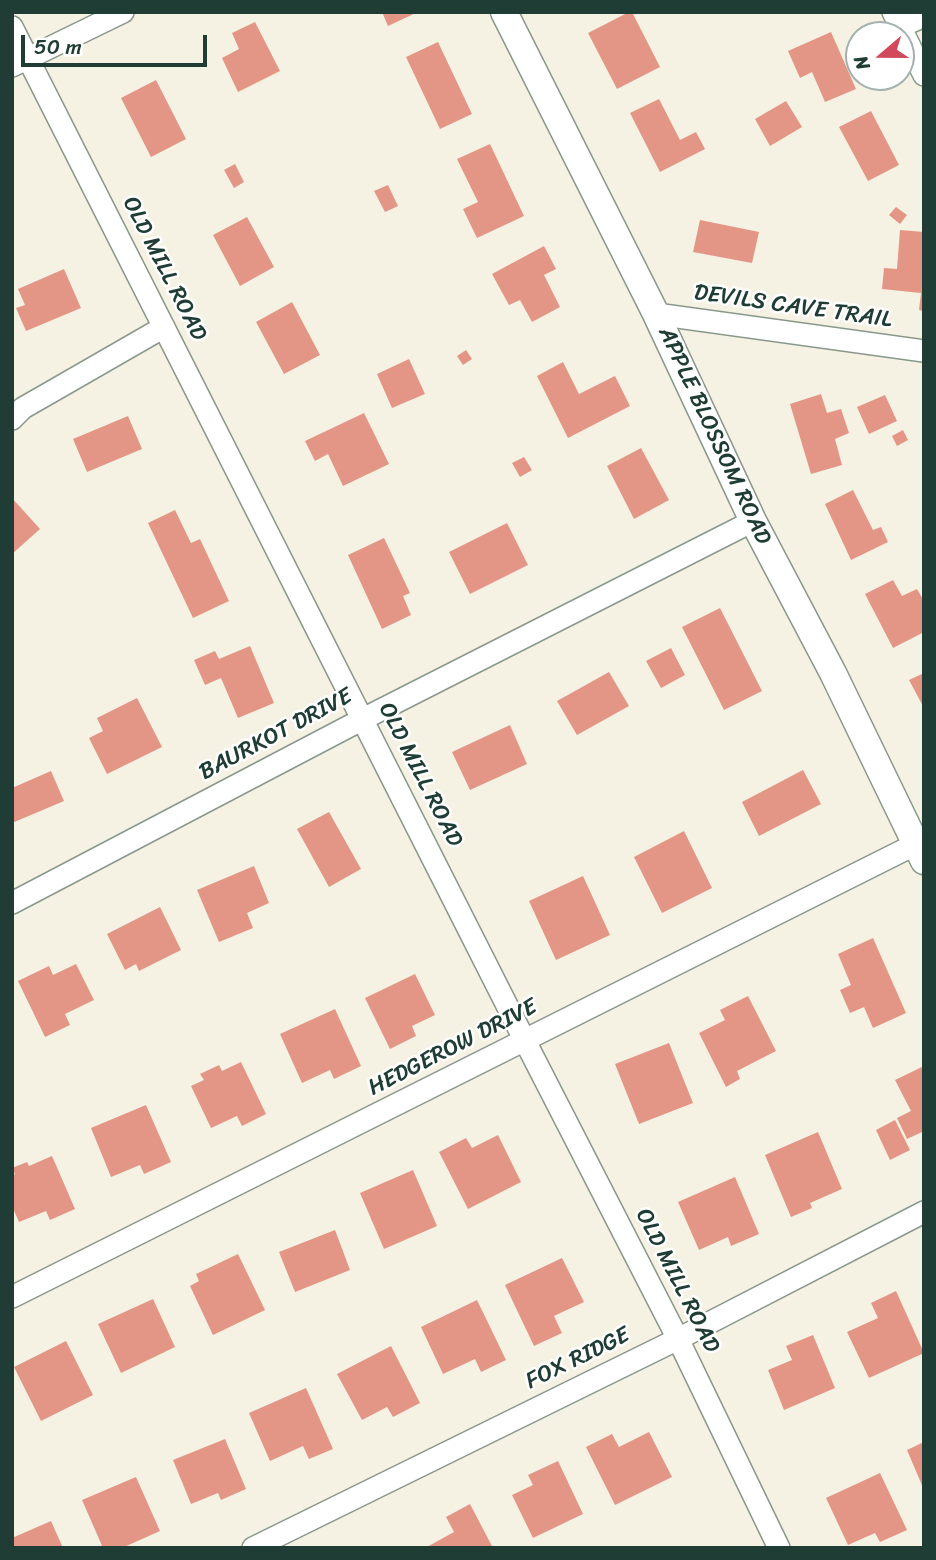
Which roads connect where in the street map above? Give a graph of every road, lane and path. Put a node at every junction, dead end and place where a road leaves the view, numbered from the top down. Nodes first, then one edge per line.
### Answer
1 (122, 12) edge
2 (504, 12) edge
3 (924, 16) edge
4 (897, 20) edge
5 (12, 27) edge
6 (20, 62) edge
7 (924, 75) edge
8 (656, 314) junction
9 (164, 327) junction
10 (924, 351) edge
11 (12, 419) edge
12 (752, 522) junction
13 (363, 719) junction
14 (920, 852) edge
15 (12, 903) edge
16 (524, 1041) junction
17 (924, 1212) edge
18 (12, 1297) edge
19 (678, 1339) junction
20 (253, 1548) edge
21 (779, 1548) edge

1 - 6 street
2 - 8 street, APPLE BLOSSOM ROAD
3 - 4 street
4 - 7 street
5 - 6 street, OLD MILL ROAD
6 - 9 street, OLD MILL ROAD
8 - 10 street, DEVILS CAVE TRAIL
8 - 12 street, APPLE BLOSSOM ROAD
9 - 11 street
9 - 13 street, OLD MILL ROAD
12 - 13 street, BAURKOT DRIVE
12 - 14 street, APPLE BLOSSOM ROAD
13 - 15 street, BAURKOT DRIVE
13 - 16 street, OLD MILL ROAD
14 - 16 street, HEDGEROW DRIVE
16 - 18 street, HEDGEROW DRIVE
16 - 19 street, OLD MILL ROAD
17 - 19 street, FOX RIDGE
19 - 20 street, FOX RIDGE
19 - 21 street, OLD MILL ROAD

